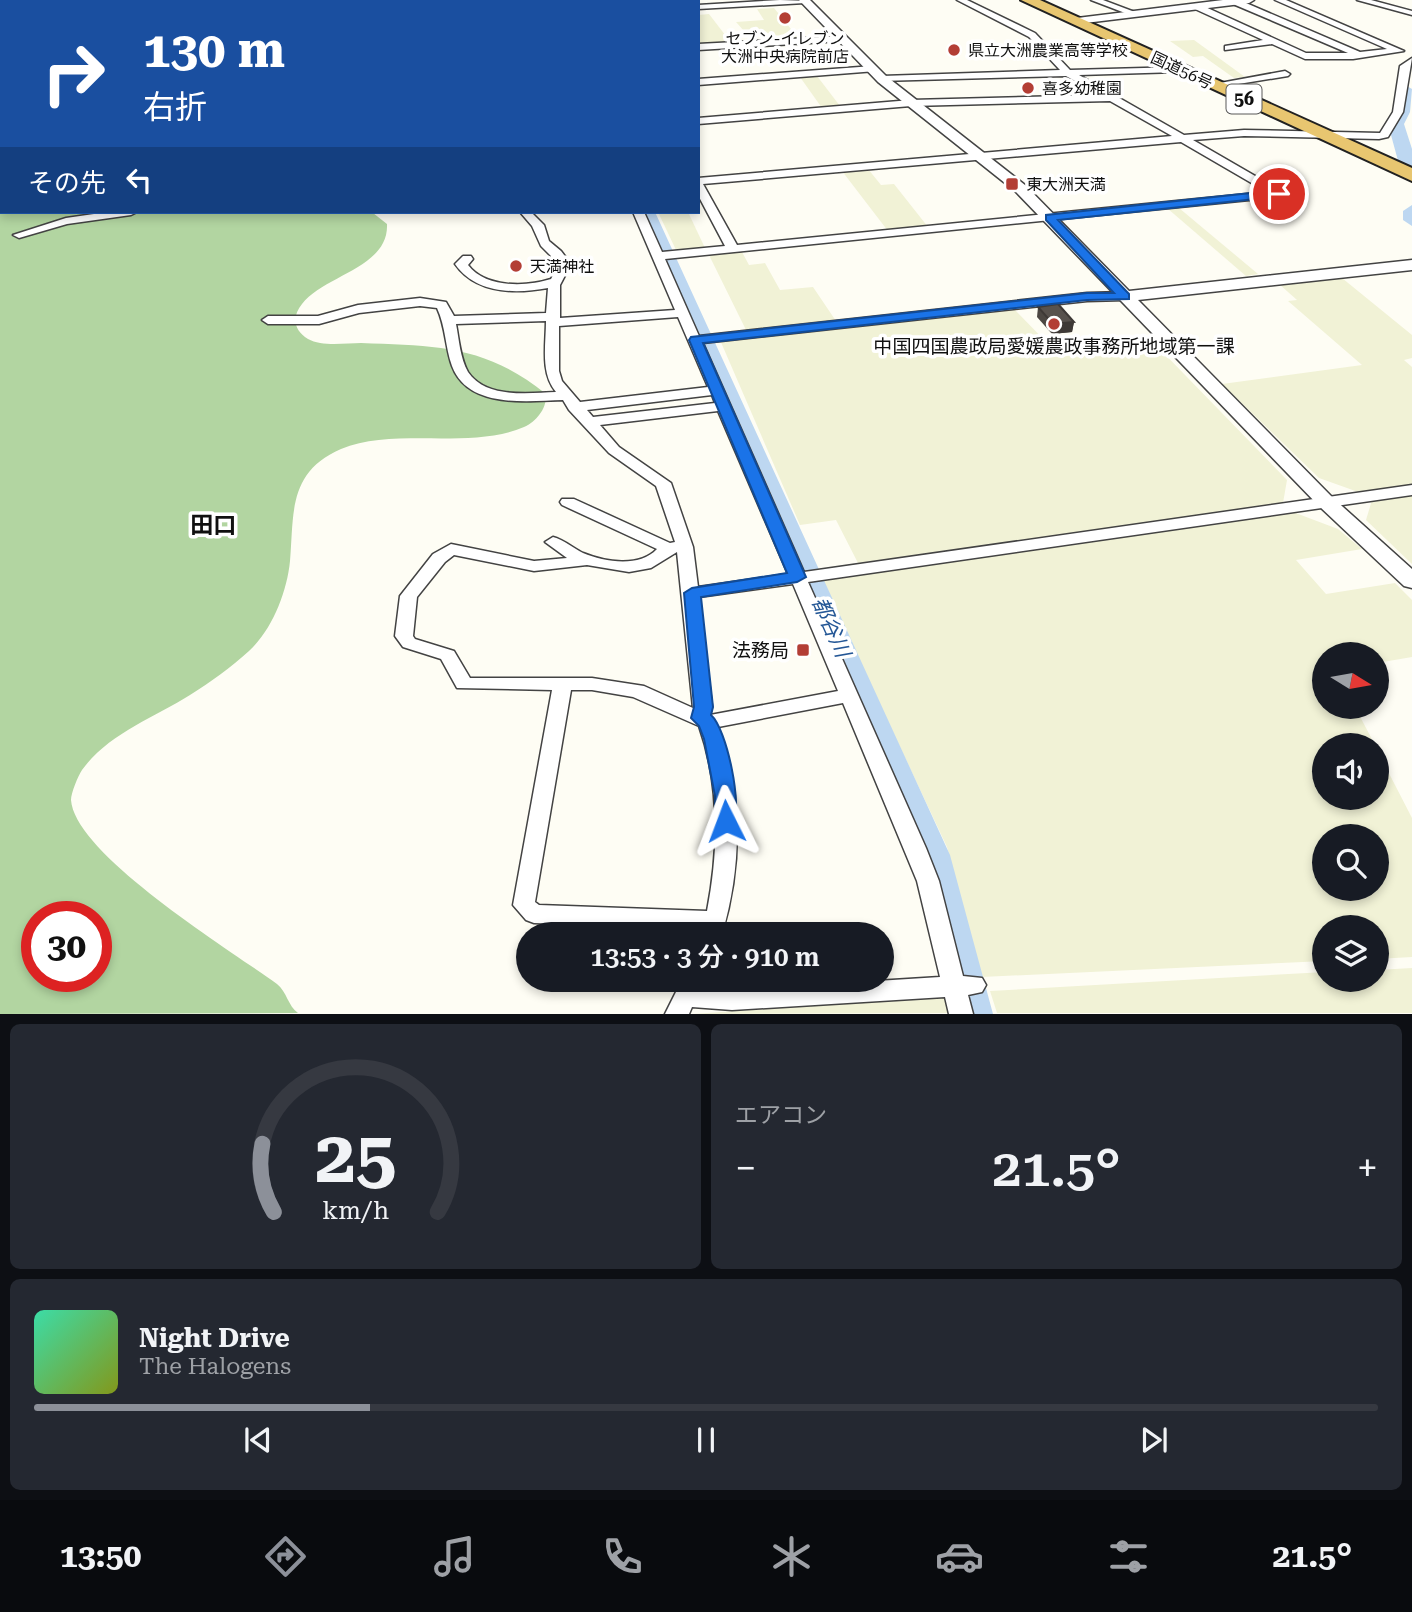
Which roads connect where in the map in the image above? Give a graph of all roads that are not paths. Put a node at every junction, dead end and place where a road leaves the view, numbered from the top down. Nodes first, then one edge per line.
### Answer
1 (804, 0) edge
2 (961, 0) edge
3 (1028, 0) edge
4 (1095, 0) edge
5 (1249, 0) edge
6 (1279, 0) edge
7 (1361, 0) edge
8 (1236, 2) junction
9 (700, 7) edge
10 (1198, 8) junction
11 (1412, 13) edge
12 (1136, 14) junction
13 (1327, 20) junction
14 (1077, 22) junction
15 (1289, 26) junction
16 (1250, 31) junction
17 (842, 38) junction
18 (1273, 41) junction
19 (700, 47) edge
20 (1228, 48) dead end
21 (1399, 50) junction
22 (1359, 55) junction
23 (1412, 55) edge
24 (1412, 61) edge
25 (1178, 69) junction
26 (1067, 72) junction
27 (877, 74) junction
28 (1285, 74) dead end
29 (700, 82) edge
30 (1214, 85) junction
31 (1111, 98) junction
32 (911, 103) junction
33 (700, 121) edge
34 (1320, 134) junction
35 (1181, 138) junction
36 (980, 155) junction
37 (1411, 174) edge
38 (700, 182) edge
39 (700, 186) edge
40 (116, 214) edge
41 (527, 214) edge
42 (640, 214) edge
43 (1050, 218) junction
44 (19, 235) dead end
45 (733, 249) junction
46 (664, 256) junction
47 (467, 259) dead end
48 (1412, 265) edge
49 (557, 281) junction
50 (1125, 296) junction
51 (684, 313) junction
52 (268, 320) dead end
53 (449, 320) junction
54 (554, 320) junction
55 (701, 339) junction
56 (717, 390) junction
57 (569, 401) junction
58 (724, 406) junction
59 (588, 422) junction
60 (1412, 490) edge
61 (568, 502) dead end
62 (1326, 502) junction
63 (553, 542) dead end
64 (677, 547) junction
65 (584, 561) junction
66 (805, 576) junction
67 (1412, 582) edge
68 (692, 593) junction
69 (562, 684) junction
70 (849, 695) junction
71 (704, 720) junction
72 (644, 922) edge
73 (714, 922) edge
74 (963, 986) junction
75 (686, 997) edge
76 (961, 1013) edge

1 - 9 street
1 - 17 street
2 - 26 street
3 - 14 highway, 国道56号 / 56
4 - 12 street
5 - 8 street
6 - 13 street
7 - 11 street
8 - 10 street
8 - 15 street
10 - 12 street
10 - 16 street
12 - 14 street
13 - 15 street
13 - 21 street
14 - 25 highway, 国道56号 / 56
15 - 16 street
15 - 22 street
16 - 18 street
17 - 19 street
17 - 27 street
18 - 20 street
18 - 22 street
21 - 22 street
21 - 23 street
24 - 34 street
25 - 26 street
25 - 30 highway, 国道56号 / 56
26 - 27 street
26 - 31 street
27 - 29 street
27 - 32 street
28 - 30 street
30 - 34 highway, 国道56号 / 56
31 - 32 street
31 - 35 street
32 - 33 street
32 - 36 street
34 - 35 street
34 - 37 highway, 国道56号 / 56
35 - 36 street
35 - 43 street
36 - 38 street
36 - 43 street
39 - 45 street
40 - 44 street
41 - 49 street
42 - 46 street
43 - 45 street
43 - 50 street
45 - 46 street
46 - 51 street
47 - 49 street
48 - 50 street
49 - 54 street
50 - 55 street
50 - 62 street
51 - 54 street
51 - 55 street
52 - 53 street
53 - 54 street
53 - 57 street
54 - 57 street
55 - 56 street
56 - 57 street
56 - 58 street
57 - 59 street
58 - 59 street
58 - 66 street
59 - 64 street
60 - 62 street
61 - 64 street
62 - 66 street
62 - 67 street
63 - 65 street
64 - 65 street
64 - 68 street
65 - 69 street
66 - 68 street
66 - 70 street
68 - 71 street
69 - 71 street
69 - 72 street
70 - 71 street
70 - 74 street
71 - 73 street
74 - 75 street
74 - 76 street

